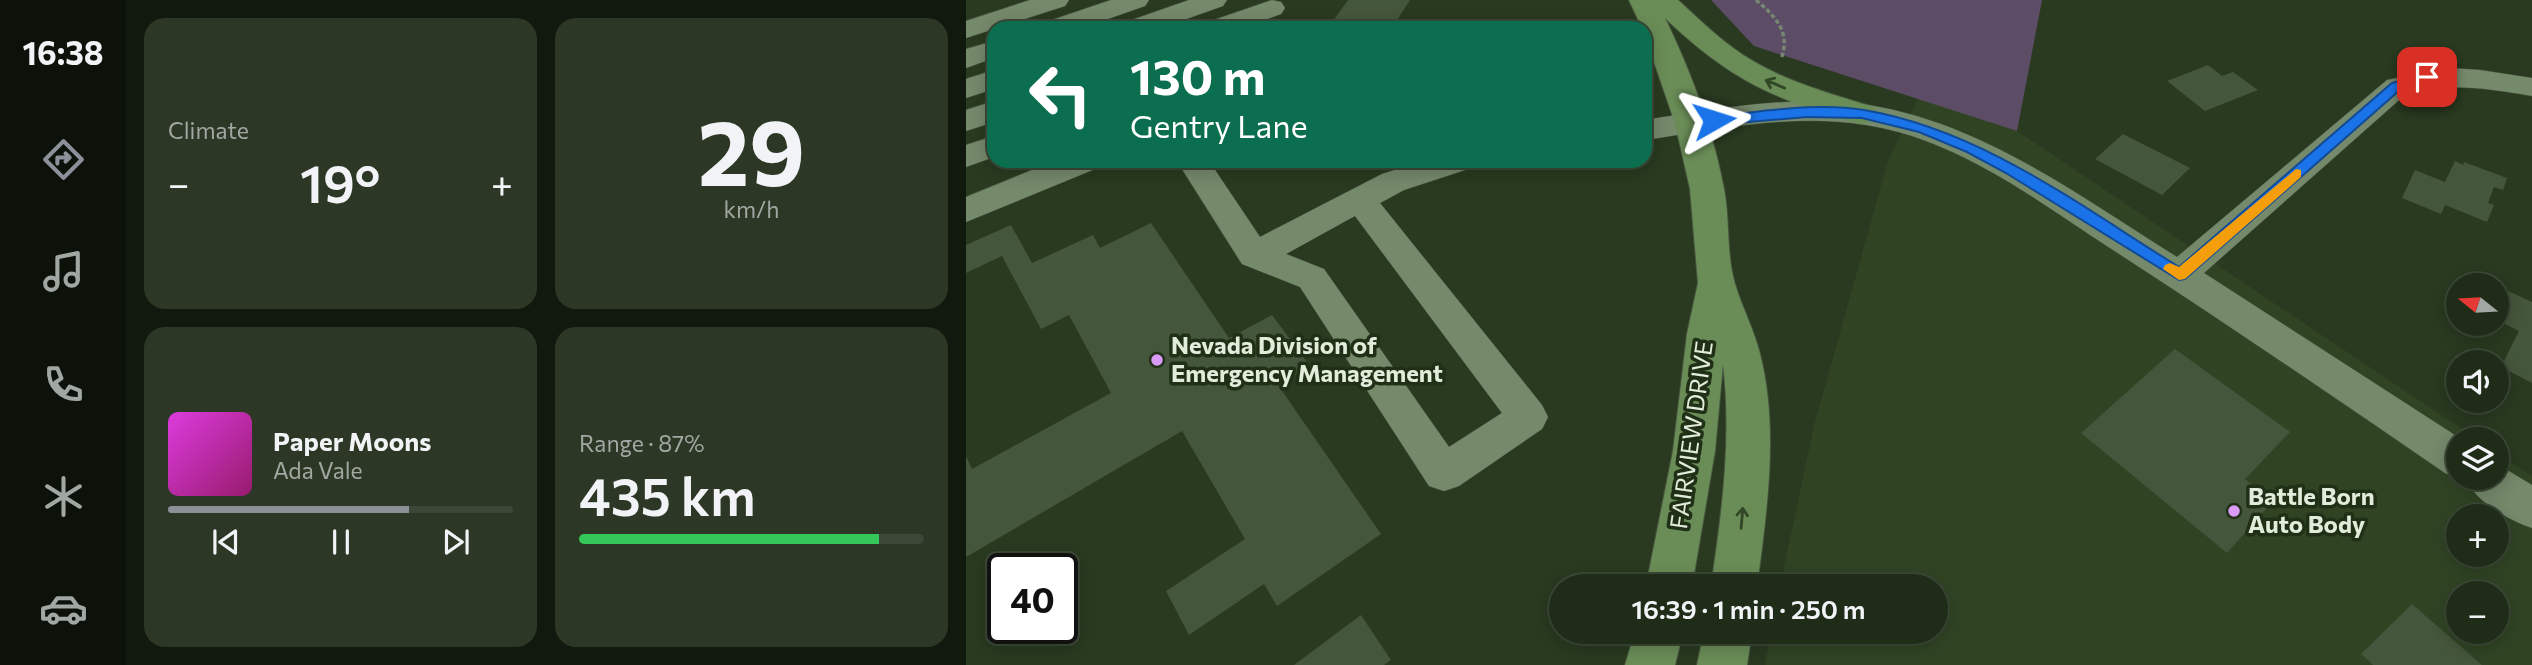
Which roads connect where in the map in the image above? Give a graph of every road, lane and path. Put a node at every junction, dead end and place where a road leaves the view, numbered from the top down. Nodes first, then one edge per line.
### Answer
1 (1056, 0) edge
2 (1136, 0) edge
3 (1214, 0) edge
4 (1643, 0) edge
5 (1662, 0) edge
6 (1275, 12) edge
7 (993, 21) edge
8 (1076, 21) edge
9 (1156, 21) edge
10 (1243, 21) edge
11 (987, 23) edge
12 (966, 30) edge
13 (987, 52) edge
14 (966, 59) edge
15 (987, 82) edge
16 (2532, 87) edge
17 (966, 89) edge
18 (987, 114) edge
19 (1862, 114) junction
20 (966, 121) edge
21 (1691, 123) junction
22 (1652, 129) edge
23 (987, 148) edge
24 (966, 156) edge
25 (1067, 168) edge
26 (1198, 168) edge
27 (1416, 168) edge
28 (1393, 172) edge
29 (1360, 200) junction
30 (966, 210) edge
31 (1254, 255) junction
32 (2179, 275) junction
33 (1716, 283) junction
34 (2446, 451) edge
35 (2504, 490) edge
36 (2532, 509) edge
37 (1671, 574) edge
38 (1735, 574) edge
39 (1656, 644) edge
40 (1726, 644) edge
41 (1650, 665) edge
42 (1722, 665) edge

1 - 7 street
2 - 8 street
3 - 9 street
4 - 21 main road, FAIRVIEW DRIVE
19 -> 5 main road
6 - 10 street
11 - 12 street
13 - 14 street
15 - 17 street
16 - 32 street
18 - 20 street
19 - 21 street
19 - 32 street
21 - 22 street
21 - 33 main road, FAIRVIEW DRIVE
23 - 24 street
25 - 30 street
26 - 31 street
27 - 28 street
28 - 29 street
29 - 31 street
29 - 31 street
32 - 34 street
33 - 37 main road, FAIRVIEW DRIVE
38 -> 33 main road, FAIRVIEW DRIVE
35 - 36 street
39 - 41 main road
40 - 42 main road

